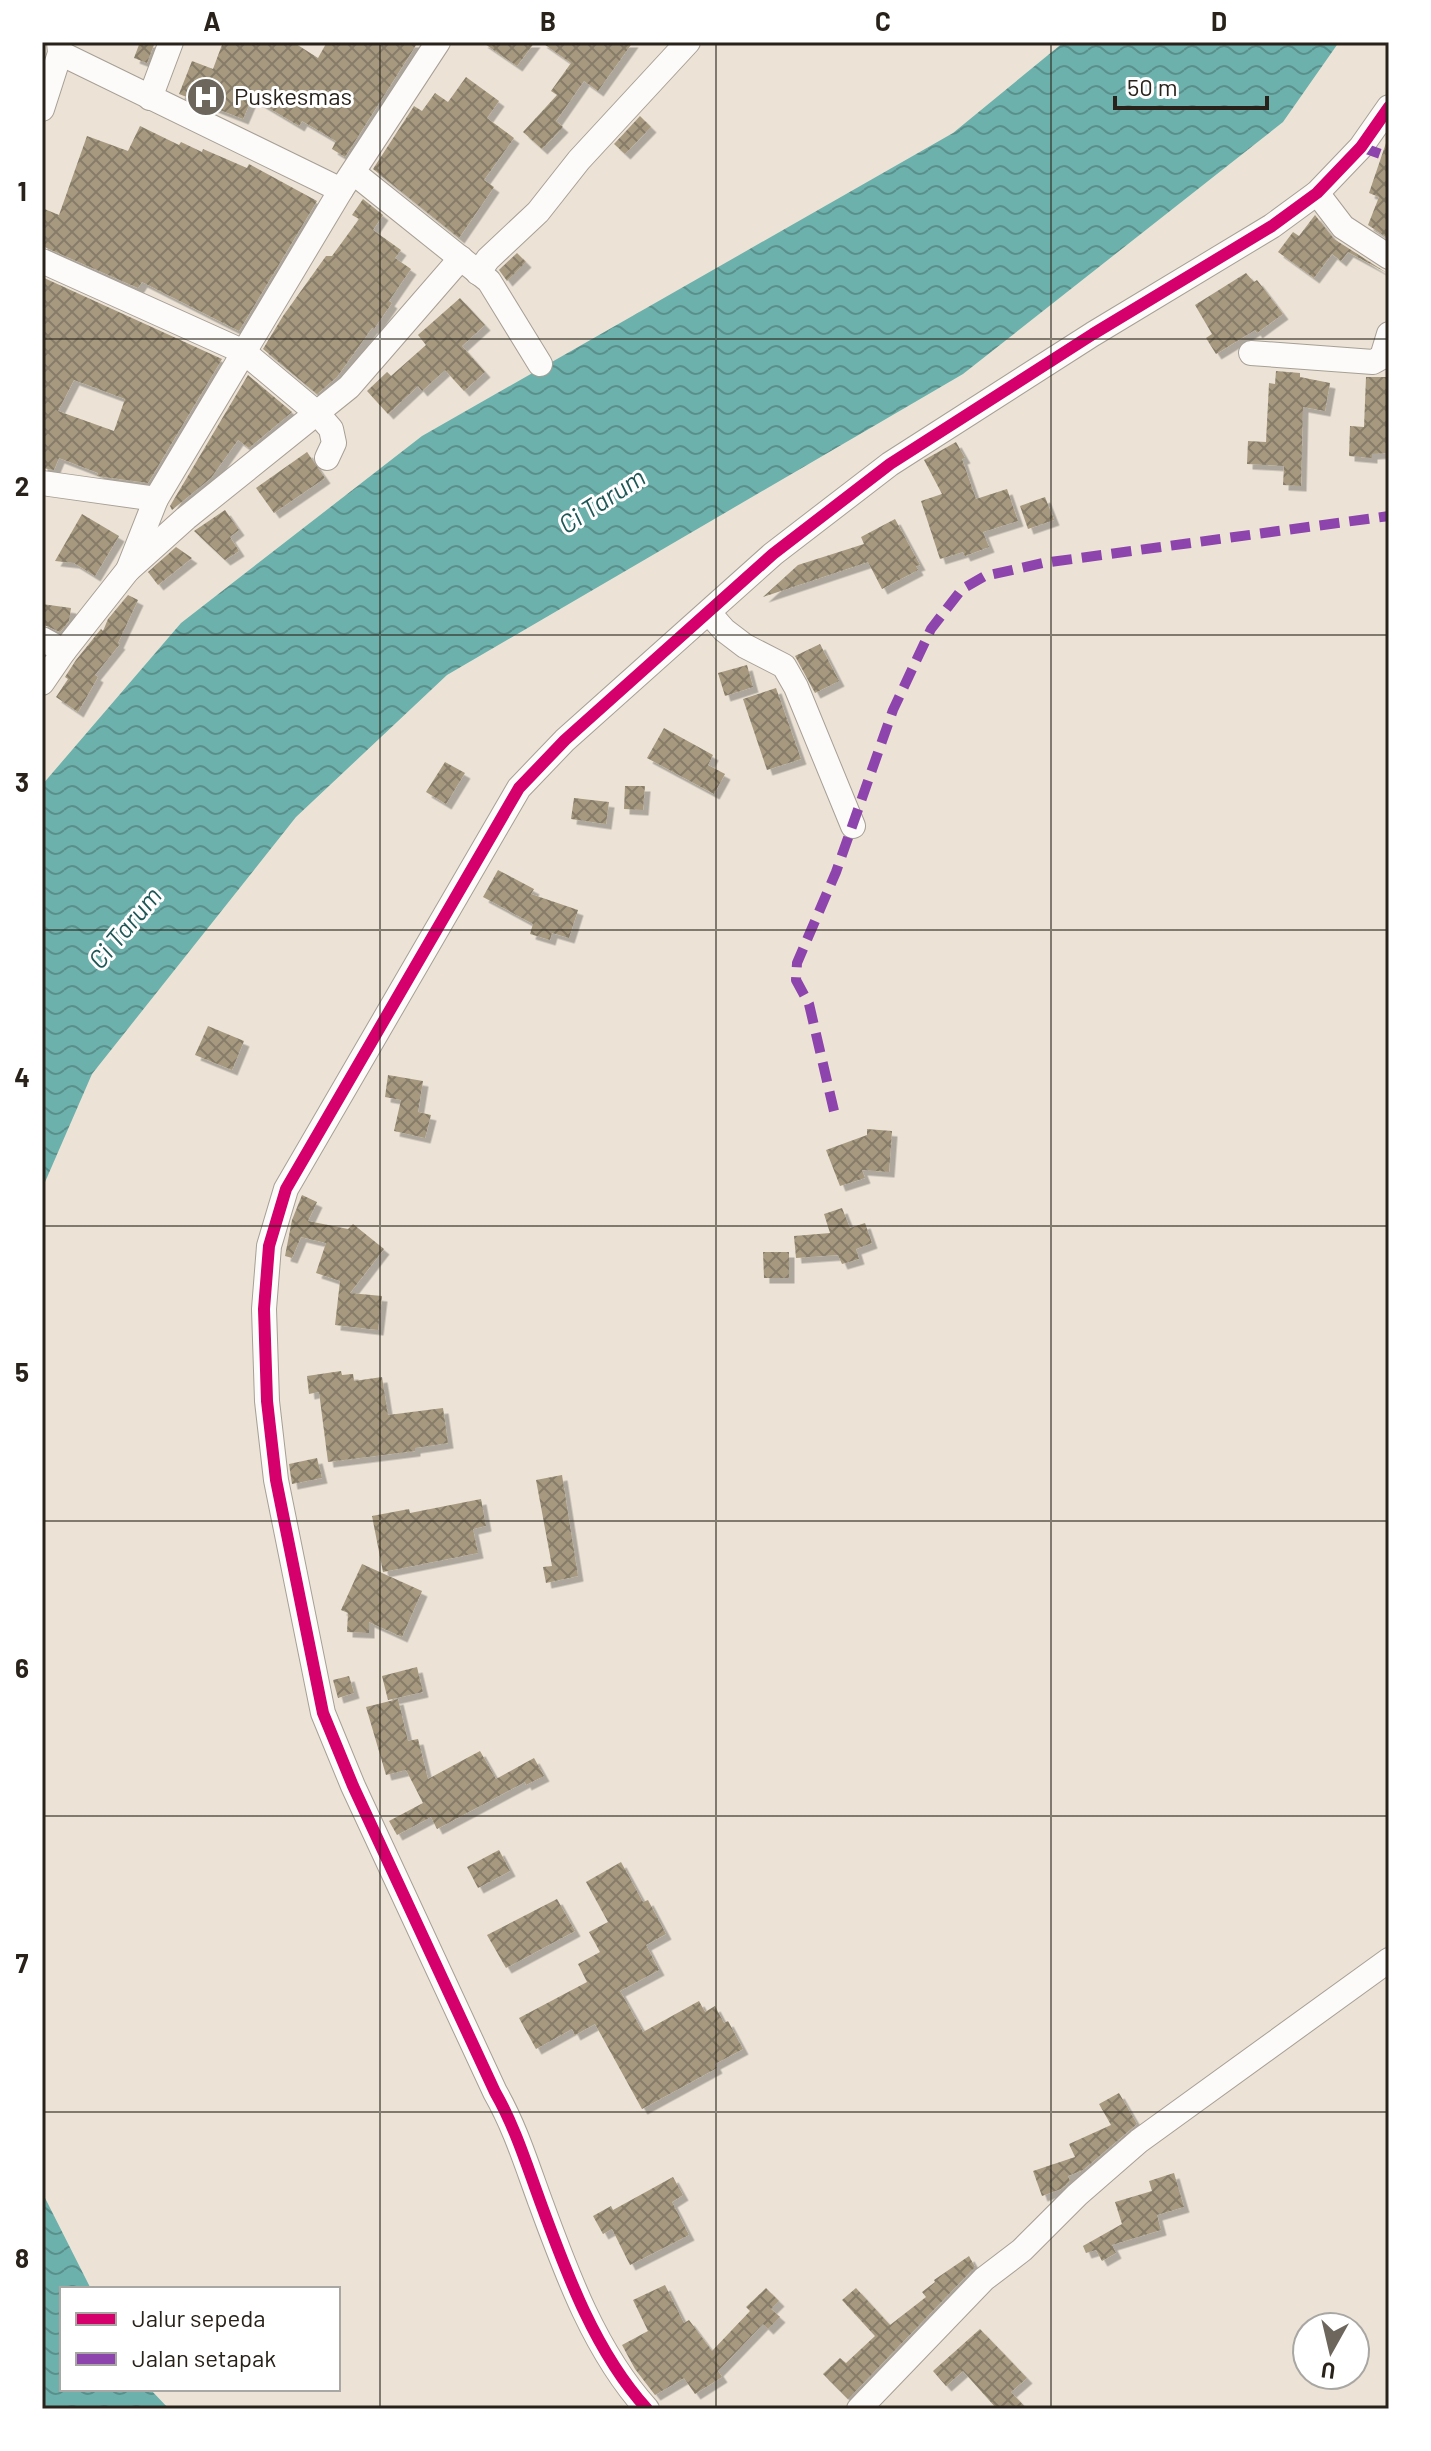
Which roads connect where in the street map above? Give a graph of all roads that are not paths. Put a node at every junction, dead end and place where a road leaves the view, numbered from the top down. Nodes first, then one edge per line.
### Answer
1 (171, 42) edge
2 (438, 42) edge
3 (688, 42) edge
4 (59, 48) edge
5 (150, 98) junction
6 (1389, 107) edge
7 (42, 109) edge
8 (348, 181) junction
9 (1317, 193) junction
10 (1389, 257) edge
11 (42, 261) edge
12 (470, 265) junction
13 (1389, 334) edge
14 (244, 352) junction
15 (1251, 353) dead end
16 (540, 364) dead end
17 (318, 414) junction
18 (327, 458) dead end
19 (42, 483) edge
20 (156, 499) junction
21 (128, 570) junction
22 (709, 613) junction
23 (42, 639) edge
24 (64, 651) junction
25 (42, 683) edge
26 (853, 826) dead end
27 (1389, 1960) edge
28 (647, 2409) edge
29 (859, 2409) edge

1 - 5 street
2 - 8 street
3 - 12 street
4 - 5 street
4 - 7 street
5 - 8 street
6 - 9 street
8 - 12 street
8 - 14 street
9 - 10 street
9 - 22 street
11 - 14 street
12 - 16 street
12 - 17 street
13 - 15 street
14 - 17 street
14 - 20 street
17 - 18 street
17 - 21 street
19 - 20 street
20 - 21 street
21 - 24 street
22 - 26 street
22 - 28 street
23 - 24 street
24 - 25 street
27 - 29 street

